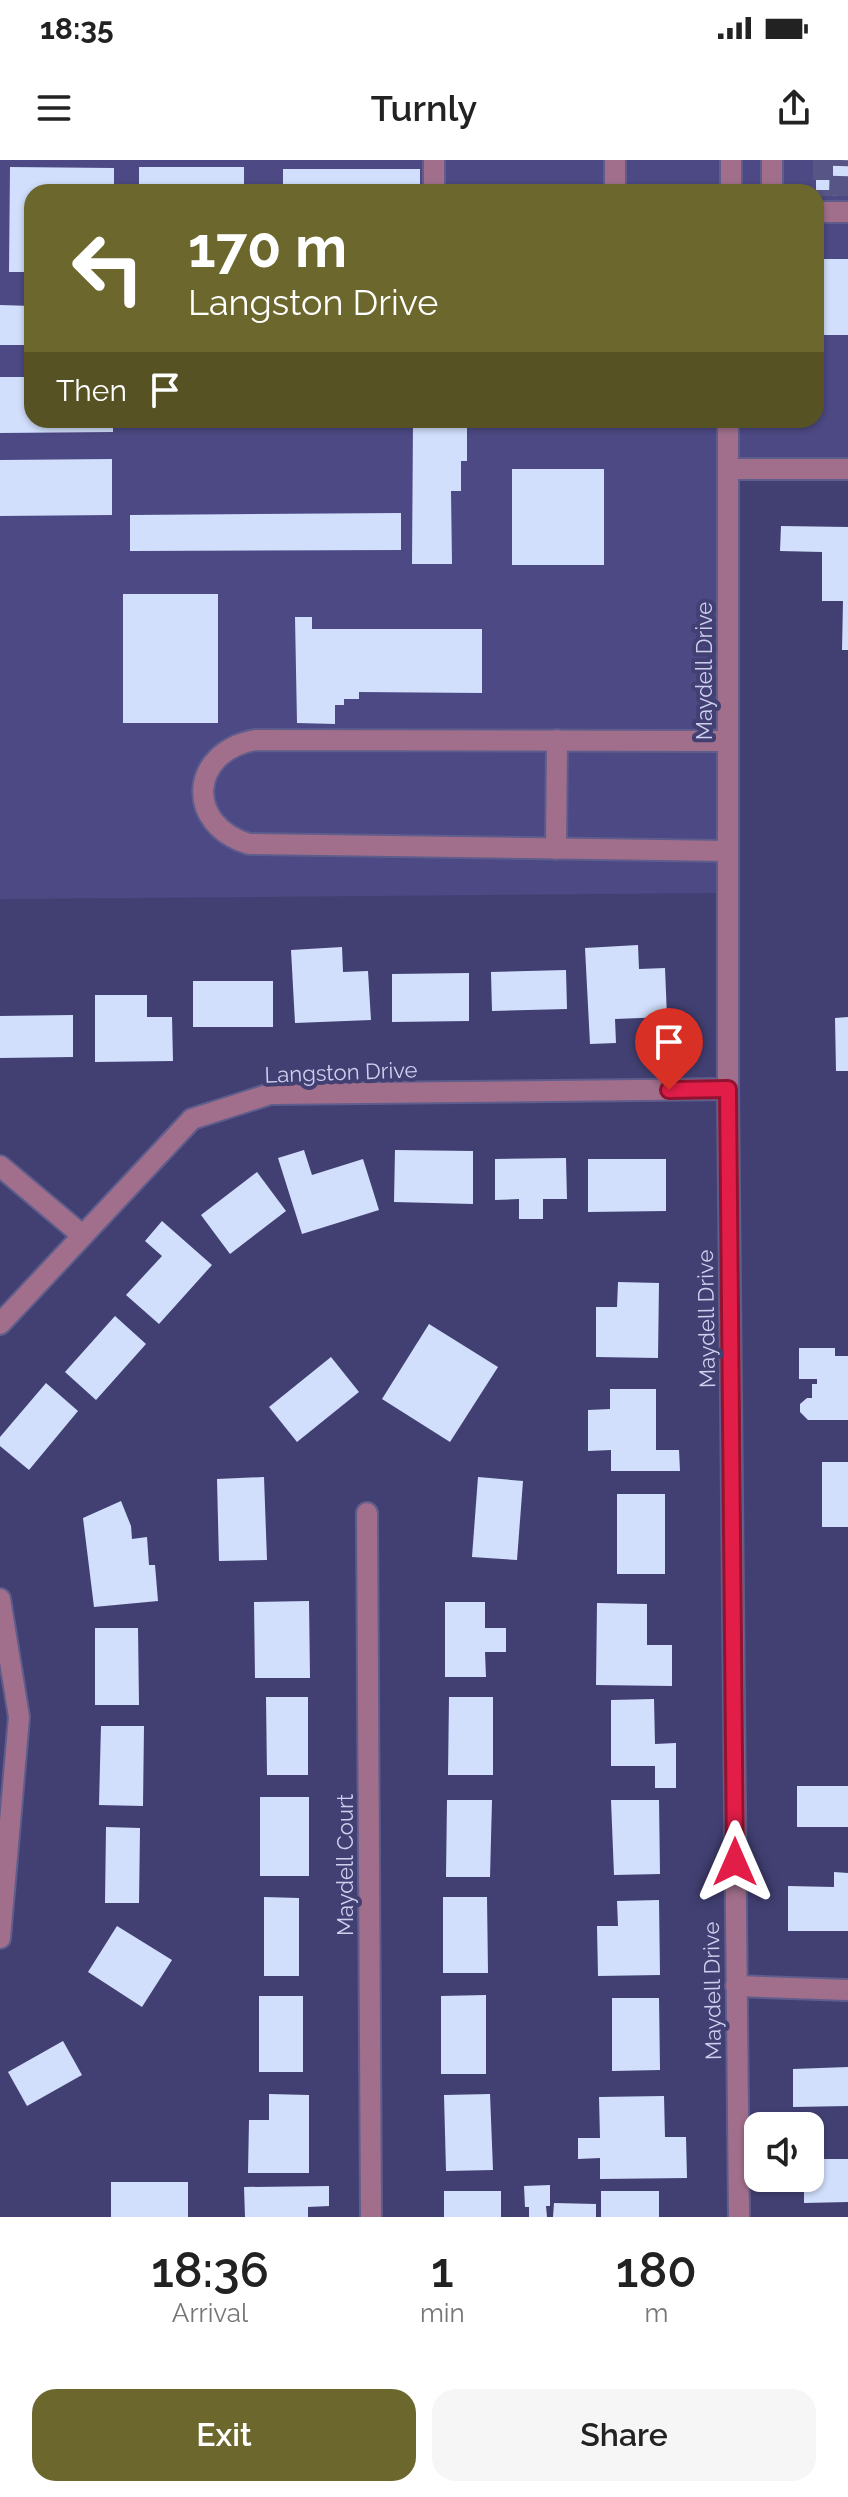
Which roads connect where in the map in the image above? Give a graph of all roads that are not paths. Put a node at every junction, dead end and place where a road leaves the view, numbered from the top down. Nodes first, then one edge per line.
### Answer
1 (434, 160) edge
2 (615, 160) edge
3 (731, 160) edge
4 (772, 160) edge
5 (434, 184) edge
6 (615, 184) edge
7 (732, 184) edge
8 (772, 184) edge
9 (728, 428) edge
10 (728, 469) junction
11 (848, 469) edge
12 (557, 740) junction
13 (728, 741) junction
14 (556, 849) junction
15 (728, 851) junction
16 (728, 1089) junction
17 (0, 1166) edge
18 (82, 1235) junction
19 (0, 1324) edge
20 (367, 1513) dead end
21 (0, 1599) edge
22 (0, 1938) edge
23 (736, 1986) junction
24 (848, 1990) edge
25 (371, 2217) edge
26 (739, 2217) edge

1 - 5 street
2 - 6 street
3 - 7 street
4 - 8 street
9 - 10 street, Maydell Drive
10 - 11 street
10 - 13 street, Maydell Drive
12 - 13 street
12 - 14 street
12 - 14 street
13 - 15 street, Maydell Drive
14 - 15 street
15 - 16 street, Maydell Drive
16 - 18 street, Langston Drive
16 - 23 street, Maydell Drive
17 - 18 street
18 - 19 street, Langston Drive
20 - 25 street, Maydell Court
21 - 22 street
23 - 24 street
23 - 26 street, Maydell Drive

